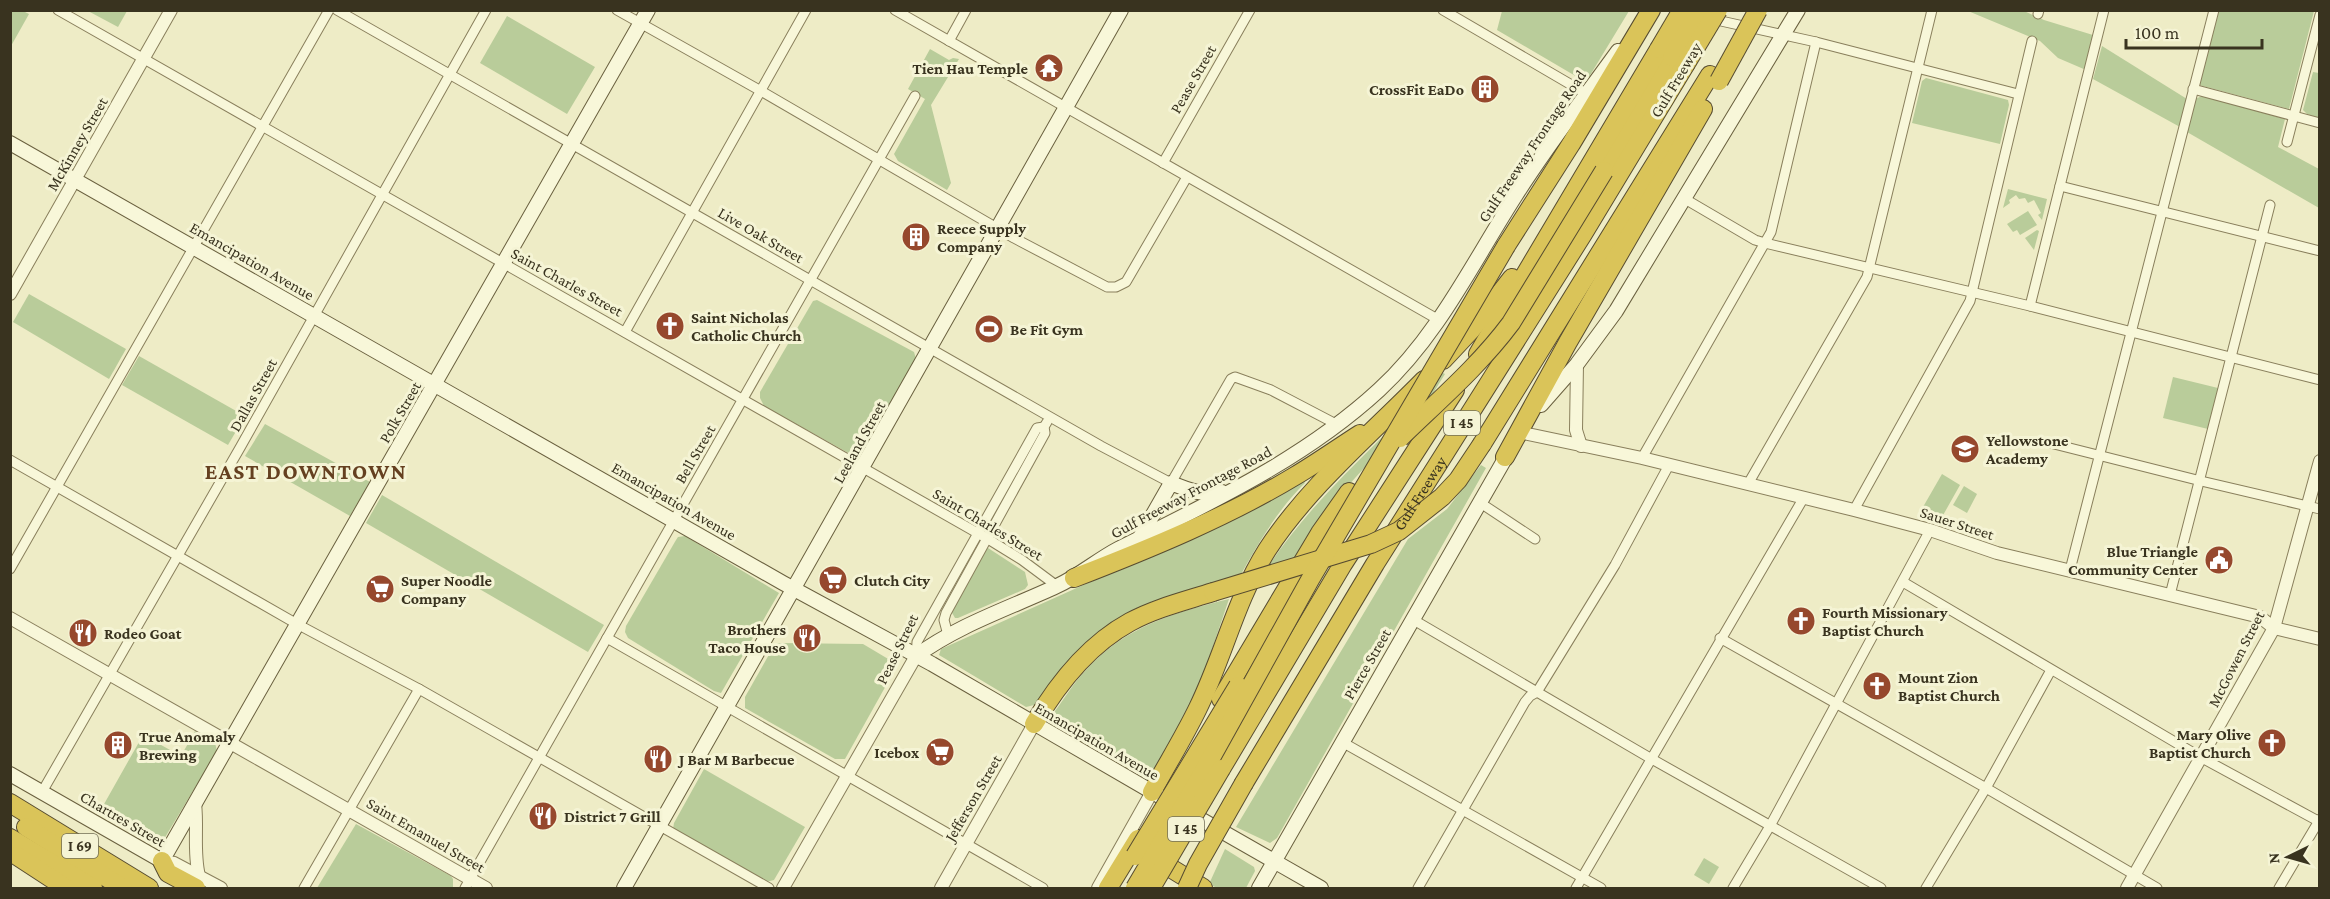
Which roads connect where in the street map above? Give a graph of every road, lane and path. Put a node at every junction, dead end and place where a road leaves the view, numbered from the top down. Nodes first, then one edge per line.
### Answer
1 (58, 10) edge
2 (171, 10) edge
3 (329, 10) edge
4 (338, 10) edge
5 (486, 10) edge
6 (617, 10) edge
7 (648, 10) edge
8 (806, 10) edge
9 (895, 10) edge
10 (966, 10) edge
11 (1120, 10) edge
12 (1250, 10) edge
13 (1443, 10) edge
14 (1649, 10) edge
15 (1677, 10) edge
16 (1682, 10) edge
17 (1700, 10) edge
18 (1718, 10) edge
19 (1749, 10) edge
20 (1758, 10) edge
21 (1798, 10) edge
22 (1932, 10) edge
23 (2104, 10) edge
24 (2214, 10) edge
25 (2319, 15) edge
26 (640, 24) junction
27 (1783, 35) junction
28 (949, 41) junction
29 (2032, 41) dead end
30 (1816, 42) junction
31 (1672, 57) junction
32 (144, 59) junction
33 (1917, 69) junction
34 (449, 74) junction
35 (1714, 78) junction
36 (2193, 89) junction
37 (760, 91) junction
38 (1587, 94) junction
39 (2018, 94) junction
40 (915, 96) dead end
41 (1067, 108) junction
42 (2293, 116) junction
43 (2319, 123) edge
44 (263, 126) junction
45 (10, 142) edge
46 (2287, 142) dead end
47 (572, 144) junction
48 (880, 160) junction
49 (1163, 163) junction
50 (1187, 177) junction
51 (75, 180) junction
52 (2060, 186) junction
53 (382, 194) junction
54 (1685, 199) junction
55 (2270, 205) dead end
56 (2162, 211) junction
57 (692, 213) junction
58 (998, 229) junction
59 (2262, 236) junction
60 (1545, 240) junction
61 (1766, 243) junction
62 (195, 246) junction
63 (2319, 251) edge
64 (503, 264) junction
65 (1869, 268) junction
66 (811, 280) junction
67 (1971, 293) junction
68 (10, 294) edge
69 (2030, 306) junction
70 (315, 316) junction
71 (1439, 320) junction
72 (625, 332) junction
73 (2130, 332) junction
74 (930, 348) junction
75 (2232, 358) junction
76 (1577, 364) junction
77 (2319, 380) edge
78 (435, 383) junction
79 (744, 399) junction
80 (1394, 410) junction
81 (1050, 417) junction
82 (1336, 424) junction
83 (1044, 427) junction
84 (1522, 433) junction
85 (2050, 443) dead end
86 (1581, 446) junction
87 (2100, 456) junction
88 (1505, 457) junction
89 (1642, 458) junction
90 (10, 460) edge
91 (2319, 461) edge
92 (1669, 465) junction
93 (863, 468) junction
94 (2201, 482) junction
95 (1171, 483) junction
96 (1748, 484) junction
97 (57, 486) junction
98 (1239, 488) junction
99 (1803, 499) junction
100 (1479, 502) junction
101 (2313, 507) edge
102 (1854, 510) junction
103 (674, 520) junction
104 (1930, 530) junction
105 (978, 533) junction
106 (1139, 538) junction
107 (988, 539) junction
108 (1535, 539) dead end
109 (177, 554) junction
110 (10, 569) edge
111 (2070, 570) junction
112 (1074, 578) junction
113 (1311, 578) junction
114 (1903, 582) junction
115 (1057, 586) junction
116 (794, 589) junction
117 (2170, 595) junction
118 (10, 618) edge
119 (1412, 619) junction
120 (297, 624) junction
121 (2274, 628) junction
122 (948, 635) junction
123 (607, 638) junction
124 (1720, 638) junction
125 (2319, 639) edge
126 (916, 656) junction
127 (2051, 669) junction
128 (109, 674) junction
129 (418, 689) junction
130 (1537, 692) junction
131 (1835, 704) junction
132 (727, 706) junction
133 (1034, 724) junction
134 (229, 742) junction
135 (1342, 742) junction
136 (539, 758) junction
137 (1650, 758) junction
138 (2202, 758) junction
139 (10, 774) edge
140 (847, 777) junction
141 (1244, 783) junction
142 (1986, 788) junction
143 (42, 792) junction
144 (1157, 795) junction
145 (195, 802) junction
146 (10, 803) edge
147 (349, 810) junction
148 (1462, 810) junction
149 (10, 817) edge
150 (2319, 821) edge
151 (659, 826) junction
152 (1770, 826) junction
153 (1139, 836) junction
154 (10, 838) edge
155 (967, 843) junction
156 (10, 852) edge
157 (162, 861) junction
158 (1274, 862) junction
159 (2134, 876) junction
160 (1582, 877) junction
161 (197, 882) edge
162 (468, 884) edge
163 (66, 888) edge
164 (93, 888) edge
165 (123, 888) edge
166 (149, 888) edge
167 (221, 888) edge
168 (304, 888) edge
169 (486, 888) edge
170 (624, 888) edge
171 (769, 888) edge
172 (783, 888) edge
173 (941, 888) edge
174 (1043, 888) edge
175 (1098, 888) edge
176 (1108, 888) edge
177 (1116, 888) edge
178 (1135, 888) edge
179 (1151, 888) edge
180 (1186, 888) edge
181 (1198, 888) edge
182 (1203, 888) edge
183 (1259, 888) edge
184 (1321, 888) edge
185 (1418, 888) edge
186 (1576, 888) edge
187 (1601, 888) edge
188 (1733, 888) edge
189 (1881, 888) edge
190 (1926, 888) edge
191 (2127, 888) edge
192 (2157, 888) edge
193 (2279, 888) edge

1 - 32 street, Saint Charles Street
2 - 32 street, McKinney Street
3 - 44 street
4 - 34 street, Live Oak Street
5 - 34 street, Dallas Street
6 - 26 street
7 - 26 main road, Polk Street
8 - 37 street
9 - 28 street
10 - 28 street
11 - 41 main road, Leeland Street
12 - 49 street, Pease Street
13 - 38 street
14 - 38 main road, Gulf Freeway Frontage Road
14 - 113 highway, bridge
15 - 27 street
16 - 31 highway, Gulf Freeway / I 45, bridge
17 - 31 highway, Gulf Freeway / I 45, bridge
18 - 31 highway, Gulf Freeway / I 45, bridge
19 - 35 highway
20 - 35 highway, bridge
21 - 27 main road
22 - 33 street
23 - 52 street
24 - 36 street
25 - 42 street
26 - 37 street
26 - 47 main road, Polk Street
27 - 30 street
27 - 54 main road
28 - 41 street
29 - 39 street
30 - 33 street
30 - 61 street
31 - 60 highway, Gulf Freeway / I 45
31 - 141 highway, Gulf Freeway / I 45
31 - 144 highway, Gulf Freeway / I 45, bridge
32 - 44 street, Saint Charles Street
32 - 51 street, McKinney Street
33 - 39 street
33 - 65 street
34 - 47 street, Live Oak Street
34 - 53 street, Dallas Street
35 - 88 highway
35 - 133 highway, bridge
36 - 42 street
36 - 56 street
37 - 48 street
37 - 57 street
38 - 71 main road, Gulf Freeway Frontage Road
39 - 67 street
40 - 48 street, Bell Street
41 - 49 street
41 - 58 main road, Leeland Street
42 - 43 street
42 - 46 street
44 - 53 street, Saint Charles Street
44 - 62 street
45 - 51 main road, Emancipation Avenue
47 - 57 street, Live Oak Street
47 - 64 main road, Polk Street
48 - 58 street
48 - 66 street, Bell Street
49 - 50 street
50 - 58 street
50 - 71 street
51 - 62 main road, Emancipation Avenue
51 - 68 street, McKinney Street
52 - 56 street
52 - 69 street
53 - 64 street, Saint Charles Street
53 - 70 street, Dallas Street
54 - 61 street
54 - 76 main road
55 - 59 street
56 - 59 street
56 - 73 street
57 - 66 street, Live Oak Street
57 - 72 street
58 - 74 main road, Leeland Street
59 - 63 street
59 - 75 street
60 - 80 highway
60 - 179 highway, Gulf Freeway / I 45, bridge
61 - 65 street
61 - 89 street
62 - 70 main road, Emancipation Avenue
62 - 97 street
64 - 72 street, Saint Charles Street
64 - 78 main road, Polk Street
65 - 67 street
65 - 96 street
66 - 74 street, Live Oak Street
66 - 79 street, Bell Street
67 - 69 street
67 - 102 street
69 - 73 street
70 - 78 main road, Emancipation Avenue
70 - 109 street, Dallas Street
71 - 82 main road, Gulf Freeway Frontage Road
72 - 79 street, Saint Charles Street
73 - 75 street
73 - 87 street
74 - 81 street, Live Oak Street
74 - 93 main road, Leeland Street
75 - 77 street
75 - 94 street
76 - 84 main road
76 - 86 street
78 - 103 main road, Emancipation Avenue
78 - 120 main road, Polk Street
79 - 93 street, Saint Charles Street
79 - 103 street, Bell Street
80 - 112 highway
80 - 144 highway
81 - 83 street, Pease Street
81 - 95 street, Live Oak Street
82 - 95 street
82 - 98 main road, Gulf Freeway Frontage Road
83 - 105 street, Pease Street
83 - 107 street, Pease Street
84 - 86 street, Sauer Street
84 - 88 main road
85 - 87 street
86 - 89 street, Sauer Street
87 - 94 street
87 - 111 street
88 - 100 main road, Pierce Street
89 - 92 street, Sauer Street
90 - 97 street
91 - 101 street, McGowen Street
92 - 96 street, Sauer Street
92 - 130 street
93 - 105 street, Saint Charles Street
93 - 116 main road, Leeland Street
94 - 101 street
94 - 117 street
95 - 98 main road
95 - 106 main road
96 - 99 street, Sauer Street
97 - 109 street
97 - 110 street
98 - 106 main road, Gulf Freeway Frontage Road
99 - 102 street, Sauer Street
99 - 124 street
100 - 108 street
100 - 119 main road, Pierce Street
101 - 121 street, McGowen Street
102 - 104 street, Sauer Street
103 - 116 main road, Emancipation Avenue
103 - 123 street, Bell Street
104 - 111 street, Sauer Street
104 - 114 street
105 - 107 street, Saint Charles Street
105 - 126 street, Pease Street
106 - 112 main road, Gulf Freeway Frontage Road
107 - 115 street, Saint Charles Street
107 - 122 street, Pease Street
109 - 120 street
109 - 128 street, Dallas Street
111 - 117 street, Sauer Street
112 - 115 main road, Gulf Freeway Frontage Road
113 - 177 highway, bridge
113 - 178 highway, bridge
114 - 127 street
114 - 131 street
115 - 122 main road, Gulf Freeway Frontage Road
116 - 126 main road, Emancipation Avenue
116 - 132 main road, Leeland Street
117 - 121 street, Sauer Street
118 - 128 street
119 - 130 street
119 - 135 main road, Pierce Street
120 - 129 street
120 - 134 main road, Polk Street
121 - 125 street, Sauer Street
121 - 138 street, McGowen Street
122 - 126 main road, Gulf Freeway Frontage Road
123 - 132 street
123 - 136 street, Bell Street
124 - 131 street
124 - 137 street
126 - 133 main road, Emancipation Avenue
126 - 140 street, Pease Street
127 - 138 street
127 - 142 street
128 - 134 street, Saint Emanuel Street
128 - 143 street, Dallas Street
129 - 136 street
129 - 147 street
130 - 137 street
130 - 148 street
131 - 142 street
131 - 152 street
132 - 140 street
132 - 151 main road, Leeland Street
133 - 144 main road, Emancipation Avenue
133 - 155 street, Jefferson Street
134 - 145 main road, Polk Street
134 - 147 street, Saint Emanuel Street
135 - 148 street
135 - 158 main road, Pierce Street
136 - 151 street
136 - 162 street, Bell Street
137 - 152 street
137 - 160 street
138 - 150 street
138 - 159 street, McGowen Street
139 - 143 main road, Chartres Street
140 - 155 street
140 - 172 street, Pease Street
141 - 180 highway, Gulf Freeway / I 45, bridge
141 - 181 highway, bridge
142 - 159 street
142 - 190 street
143 - 157 main road, Chartres Street
144 - 153 highway
144 - 158 main road, Emancipation Avenue
144 - 175 street
145 - 157 main road, Polk Street
145 - 161 street
146 - 166 highway, I 69
147 - 162 street, Saint Emanuel Street
147 - 168 street
148 - 160 street
148 - 185 street
149 - 165 highway
150 - 193 street
151 - 170 main road, Leeland Street
151 - 171 street
152 - 188 street
152 - 189 street
153 - 176 highway
153 - 182 highway
154 - 164 highway, I 69
155 - 173 street, Jefferson Street
155 - 174 street
156 - 163 highway
157 - 161 highway
158 - 183 main road, Pierce Street
158 - 184 main road, Emancipation Avenue
159 - 191 street, McGowen Street
159 - 192 street
160 - 186 street
160 - 187 street
161 - 167 street
162 - 169 street, Saint Emanuel Street

